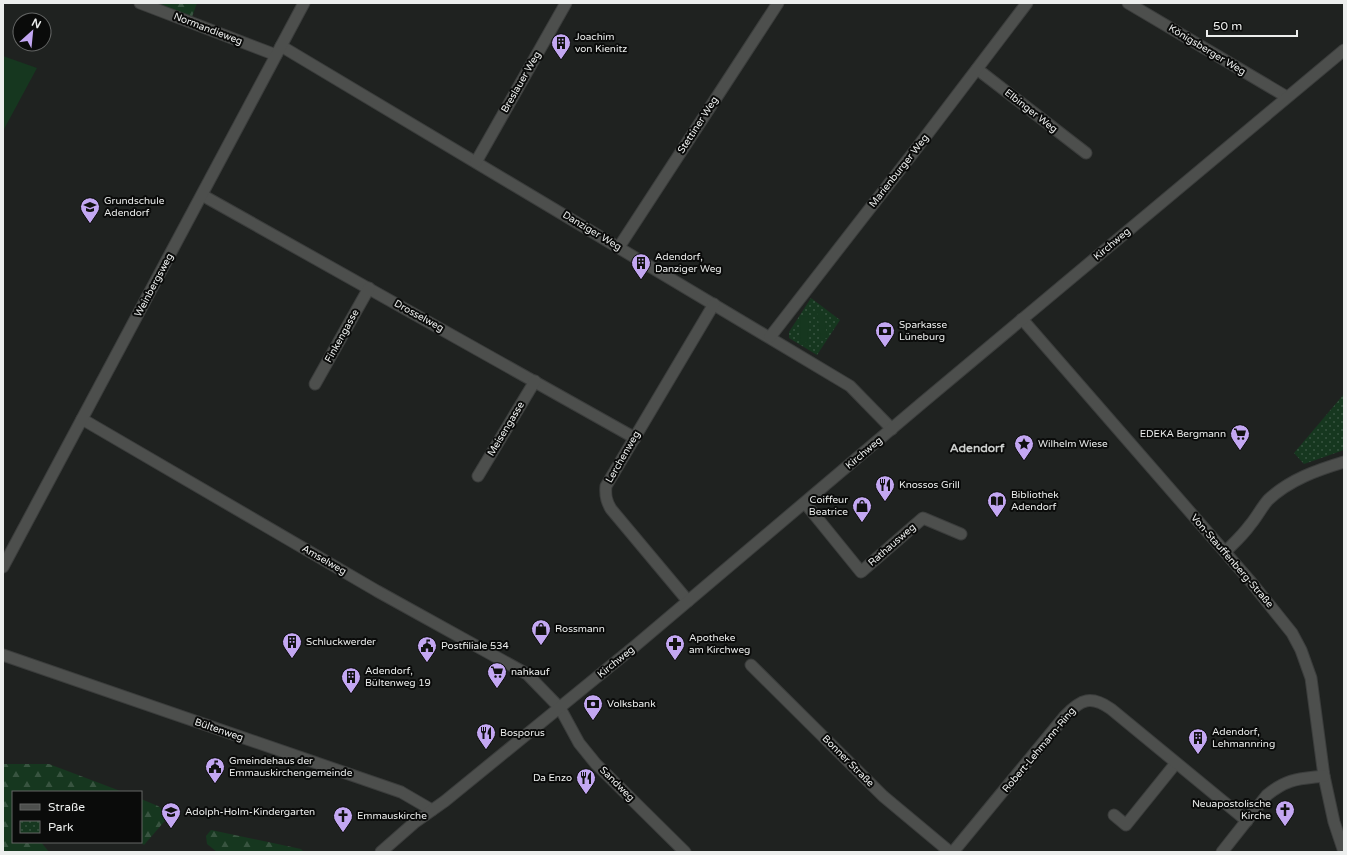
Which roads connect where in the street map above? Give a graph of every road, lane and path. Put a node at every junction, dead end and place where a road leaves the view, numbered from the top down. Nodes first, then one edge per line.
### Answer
1 (140, 3) edge
2 (304, 3) edge
3 (566, 3) edge
4 (778, 3) edge
5 (1027, 3) edge
6 (1128, 3) edge
7 (1344, 50) edge
8 (279, 51) junction
9 (977, 69) junction
10 (1287, 97) junction
11 (1086, 153) dead end
12 (476, 162) junction
13 (202, 195) junction
14 (619, 247) junction
15 (369, 288) junction
16 (714, 304) junction
17 (1022, 319) junction
18 (770, 337) junction
19 (535, 381) junction
20 (315, 384) dead end
21 (82, 419) junction
22 (892, 429) junction
23 (635, 438) junction
24 (1344, 462) edge
25 (478, 476) dead end
26 (804, 502) junction
27 (961, 534) dead end
28 (1225, 552) junction
29 (3, 567) edge
30 (688, 601) junction
31 (3, 655) edge
32 (752, 665) dead end
33 (560, 708) junction
34 (1176, 763) junction
35 (1324, 776) junction
36 (432, 810) junction
37 (1114, 815) dead end
38 (1247, 821) junction
39 (381, 852) edge
40 (685, 852) edge
41 (950, 852) edge
42 (954, 852) edge
43 (1222, 852) edge
44 (1344, 852) edge

1 - 8 street, Normandieweg
2 - 8 street, Weinbergsweg
3 - 12 street, Breslauer Weg
4 - 14 street, Stettiner Weg
5 - 9 street, Marienburger Weg
6 - 10 street, Königsberger Weg
7 - 10 street, Kirchweg
8 - 12 street, Danziger Weg
8 - 13 street, Weinbergsweg
9 - 11 street, Elbinger Weg
9 - 18 street, Marienburger Weg
10 - 17 street, Kirchweg
12 - 14 street, Danziger Weg
13 - 15 street, Drosselweg
13 - 21 street, Weinbergsweg
14 - 16 street, Danziger Weg
15 - 19 street, Drosselweg
15 - 20 street, Finkengasse
16 - 18 street, Danziger Weg
16 - 23 street, Lerchenweg
17 - 22 street, Kirchweg
17 - 28 street, Von-Stauffenberg-Straße
18 - 22 street, Danziger Weg
19 - 23 street, Drosselweg
19 - 25 street, Meisengasse
21 - 29 street, Weinbergsweg
21 - 33 street, Amselweg
22 - 26 street, Kirchweg
23 - 30 street, Lerchenweg
24 - 28 street
26 - 27 street, Rathausweg
26 - 30 street, Kirchweg
28 - 35 street, Von-Stauffenberg-Straße
30 - 33 street, Kirchweg
31 - 36 street, Bültenweg
32 - 41 street, Bonner Straße
33 - 36 street, Kirchweg
33 - 40 street, Sandweg
34 - 37 street
34 - 38 street, Robert-Lehmann-Ring
34 - 42 street, Robert-Lehmann-Ring
35 - 38 street
35 - 44 street, Von-Stauffenberg-Straße
36 - 39 street, Kirchweg
38 - 43 street

